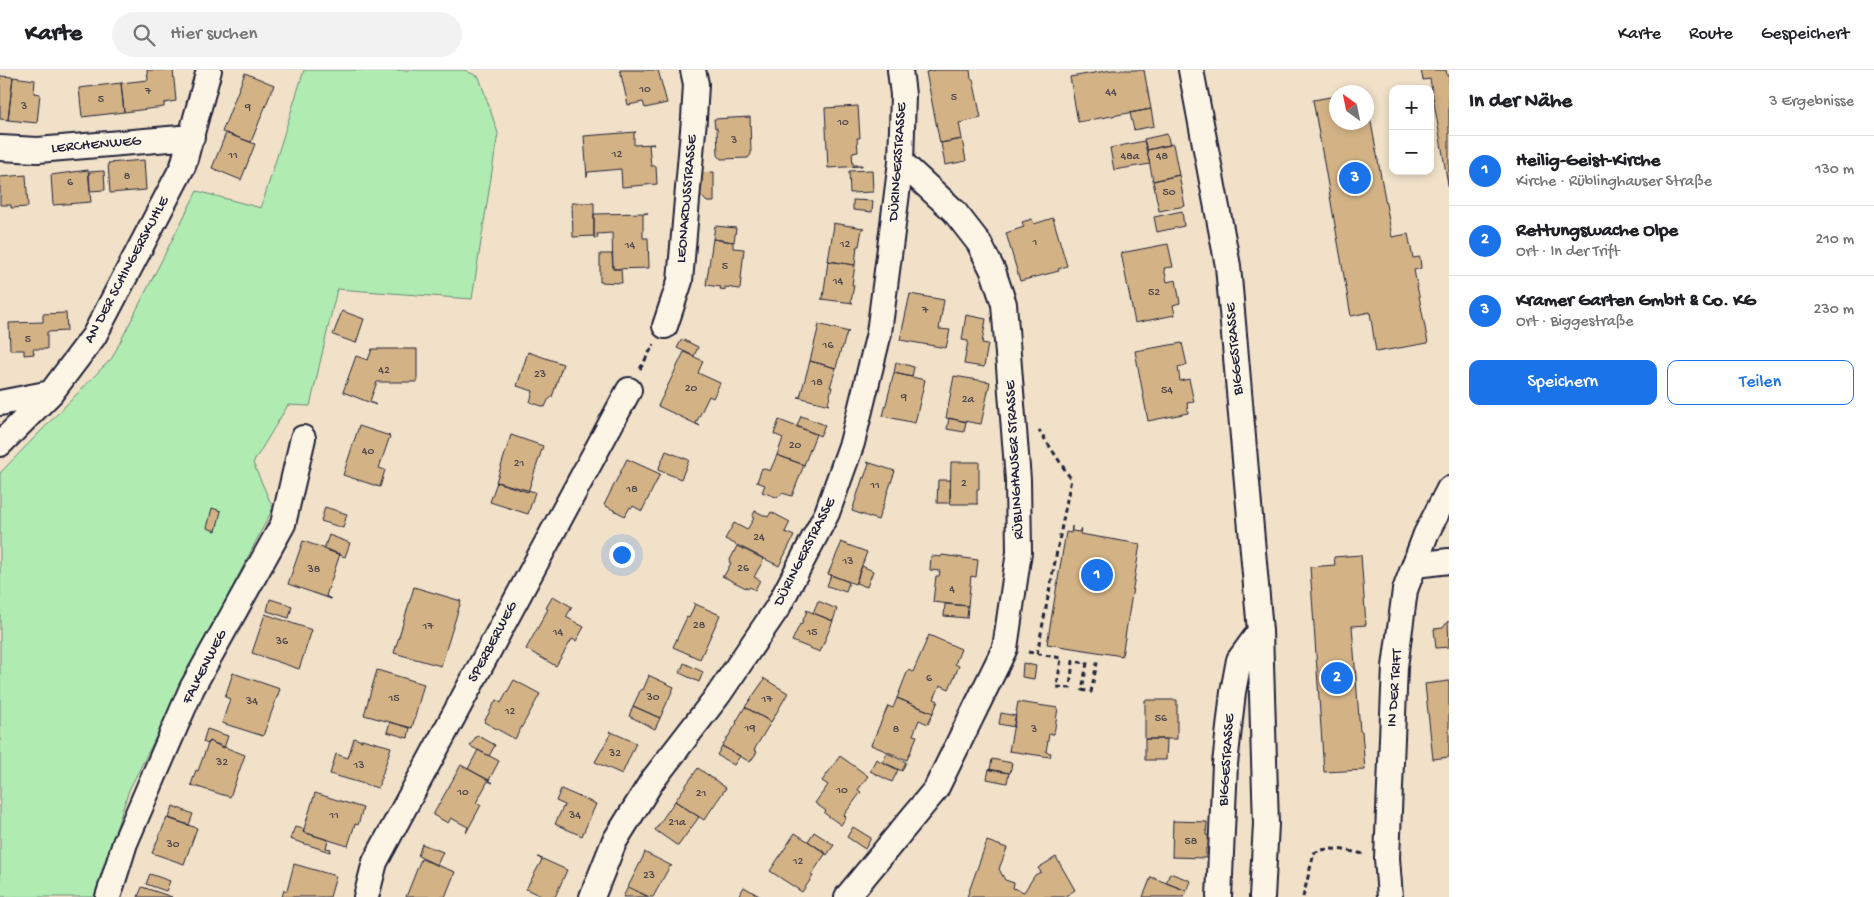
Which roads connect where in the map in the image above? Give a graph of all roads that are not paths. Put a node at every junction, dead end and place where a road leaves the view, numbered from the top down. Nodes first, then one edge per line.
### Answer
1 (209, 70) edge
2 (693, 70) edge
3 (900, 70) edge
4 (1191, 70) edge
5 (192, 137) junction
6 (0, 148) edge
7 (901, 162) junction
8 (665, 326) road end
9 (629, 390) road end
10 (51, 393) junction
11 (0, 403) edge
12 (303, 438) dead end
13 (0, 444) edge
14 (1449, 489) edge
15 (1449, 561) edge
16 (1415, 565) junction
17 (1260, 631) junction
18 (108, 897) edge
19 (366, 897) edge
20 (592, 897) edge
21 (847, 897) edge
22 (1219, 897) edge
23 (1262, 897) edge
24 (1390, 897) edge

1 - 5 street, AN DER SCHINGERSKUHLE
2 - 8 street, LEONARDUSSTRASSE
3 - 7 street, DÜRINGERSTRASSE
4 - 17 street, BIGGESTRASSE
5 - 6 street, LERCHENWEG
5 - 10 street, AN DER SCHINGERSKUHLE
7 - 20 street, DÜRINGERSTRASSE
7 - 21 street, RÜBLINGHAUSER STRASSE
9 - 19 street, SPERBERWEG
10 - 11 street
10 - 13 street, AN DER SCHINGERSKUHLE
12 - 18 street, FALKENWEG
14 - 16 street, IN DER TRIFT
15 - 16 street
16 - 24 street, IN DER TRIFT
17 - 22 street, BIGGESTRASSE
17 - 23 street, BIGGESTRASSE

